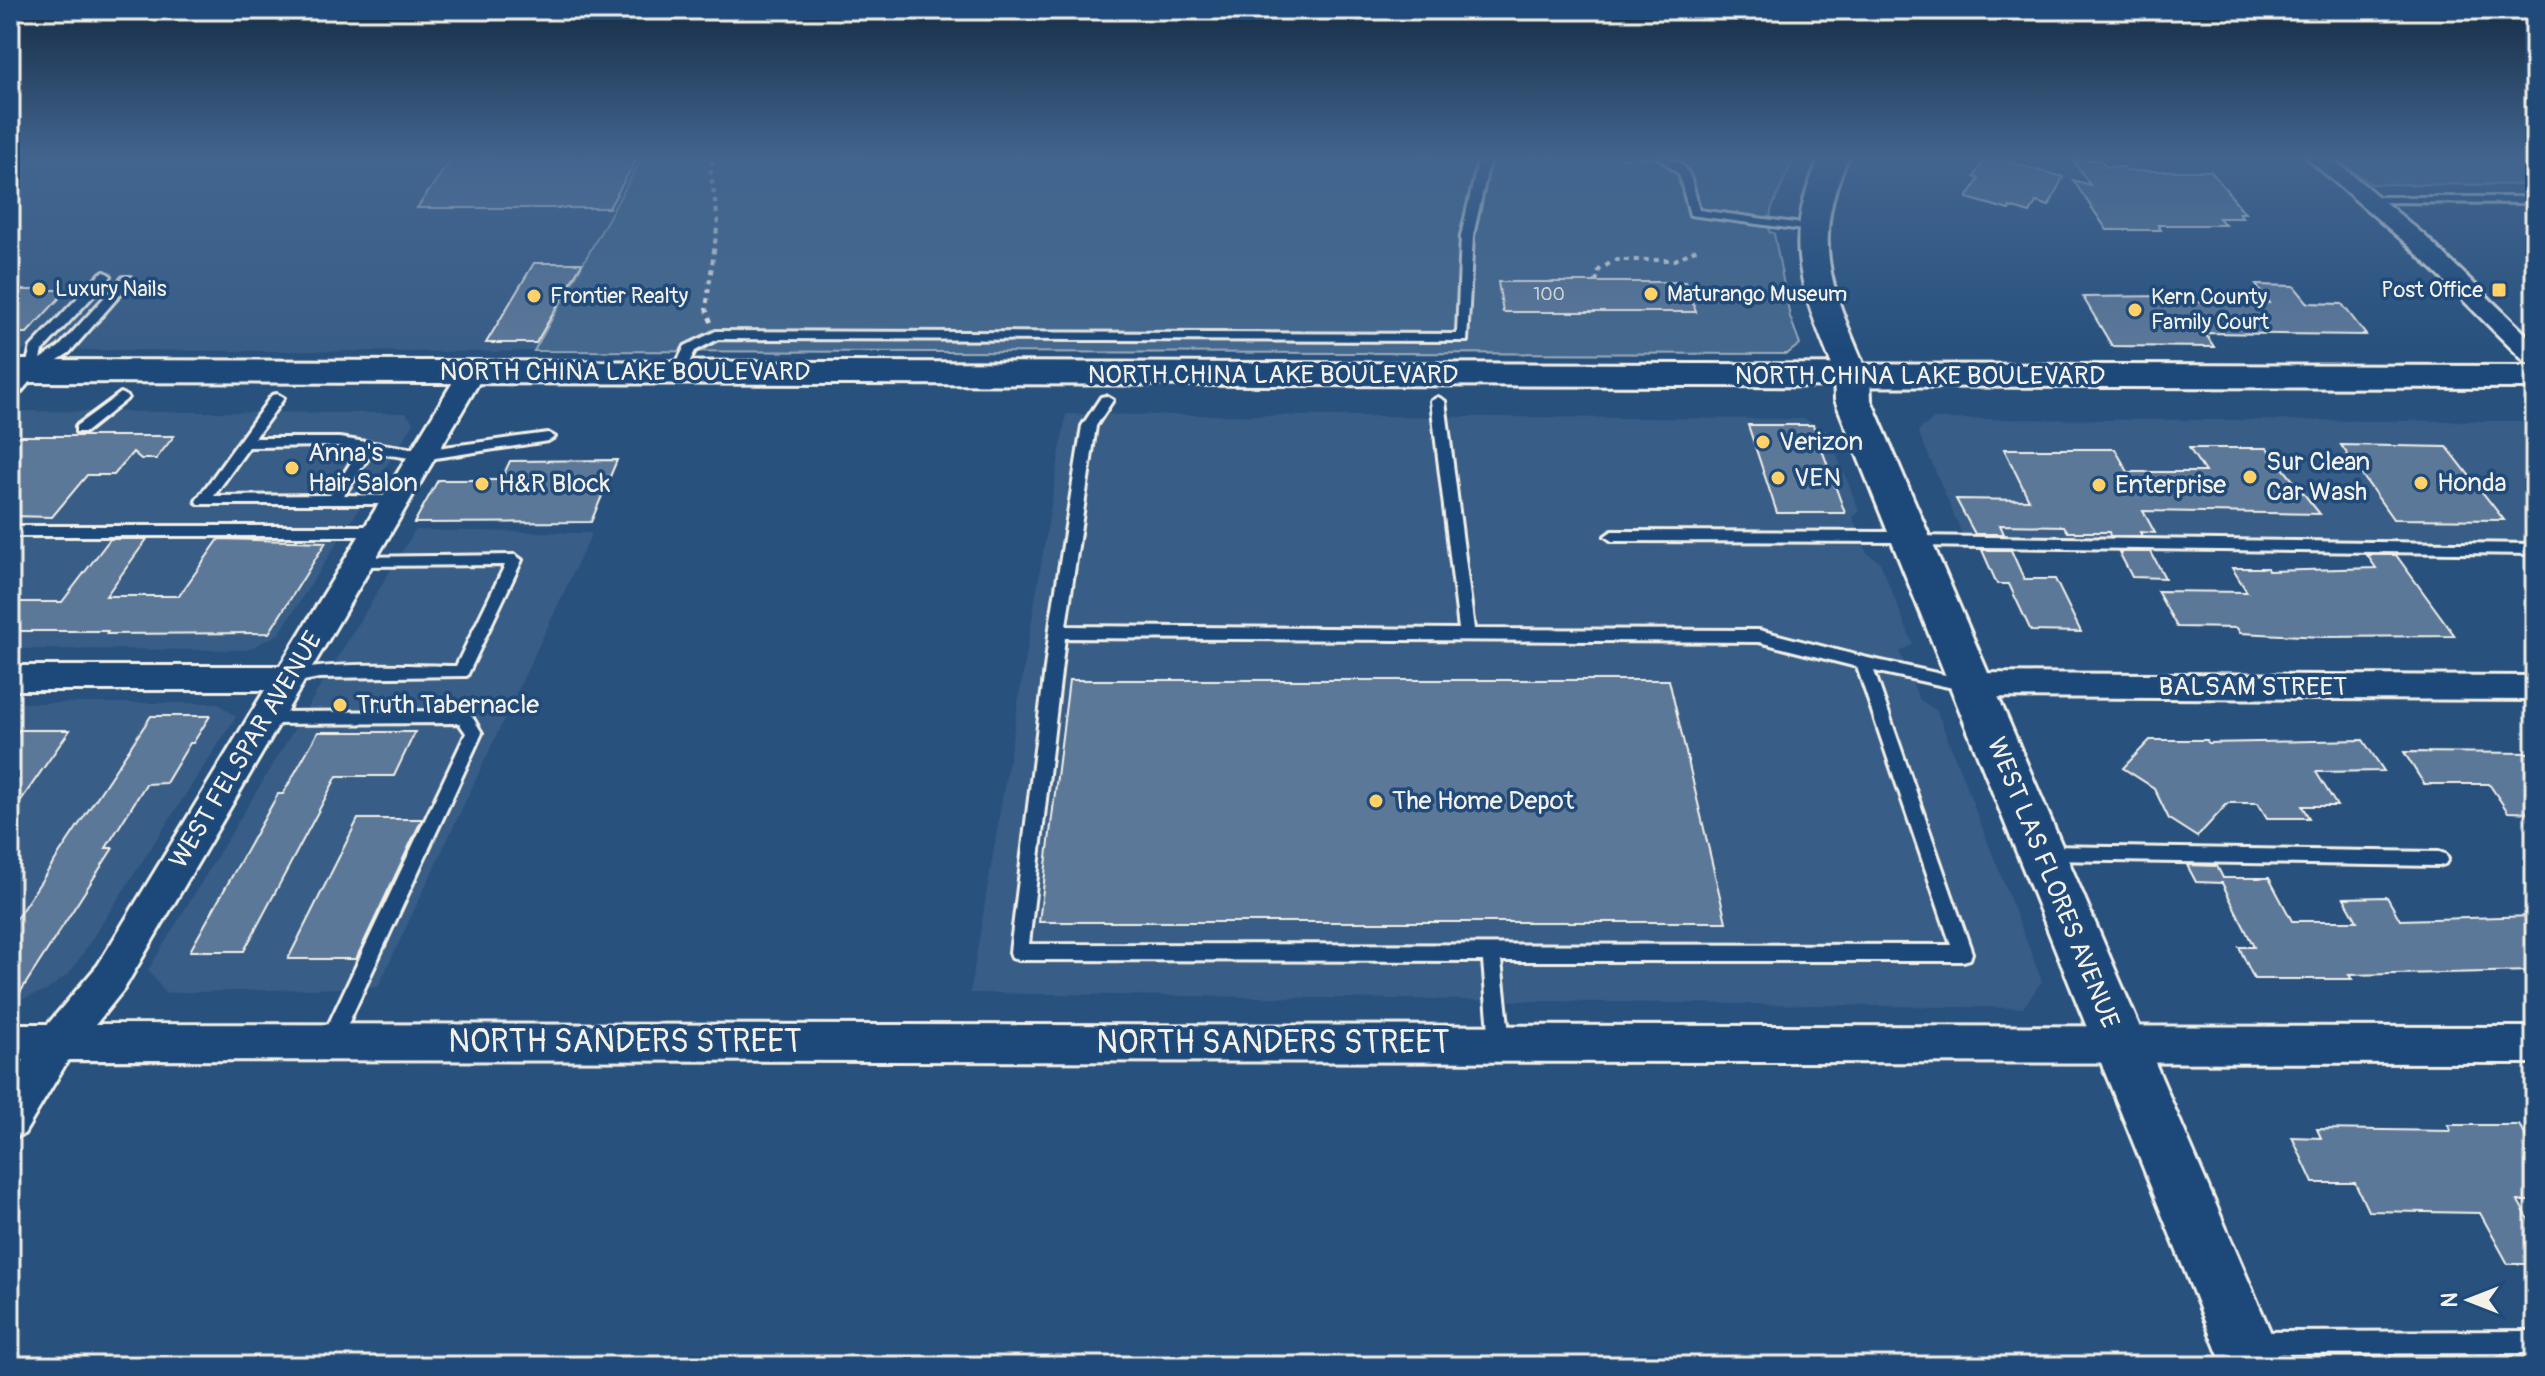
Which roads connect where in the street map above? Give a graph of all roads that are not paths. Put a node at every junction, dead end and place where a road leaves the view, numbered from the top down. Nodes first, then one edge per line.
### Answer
1 (1470, 222) edge
2 (1765, 222) edge
3 (1811, 222) edge
4 (2396, 222) edge
5 (1810, 228) junction
6 (105, 276) dead end
7 (127, 280) dead end
8 (2535, 357) edge
9 (678, 372) junction
10 (1305, 375) junction
11 (2535, 377) edge
12 (15, 383) edge
13 (464, 385) junction
14 (1853, 388) junction
15 (121, 397) junction
16 (277, 398) junction
17 (1106, 400) junction
18 (1438, 401) junction
19 (2535, 404) edge
20 (81, 429) dead end
21 (548, 437) dead end
22 (245, 443) junction
23 (368, 447) junction
24 (422, 455) junction
25 (335, 498) junction
26 (396, 499) junction
27 (10, 531) edge
28 (377, 531) junction
29 (1612, 536) dead end
30 (1911, 541) junction
31 (2535, 549) edge
32 (359, 561) junction
33 (1058, 632) junction
34 (1467, 634) junction
35 (1863, 663) junction
36 (10, 678) edge
37 (288, 678) junction
38 (1971, 685) junction
39 (2535, 688) edge
40 (265, 718) junction
41 (2041, 853) junction
42 (2439, 859) dead end
43 (1491, 952) junction
44 (10, 1042) edge
45 (57, 1042) junction
46 (330, 1042) junction
47 (1500, 1043) junction
48 (2535, 1045) edge
49 (2120, 1046) junction
50 (10, 1120) edge
51 (2535, 1342) edge
52 (2249, 1354) edge

1 - 9 lane
2 - 5 lane
3 - 5 street
4 - 8 street
5 - 14 street
6 - 12 lane
7 - 12 lane
9 - 10 main road, NORTH CHINA LAKE BOULEVARD
9 - 13 main road, NORTH CHINA LAKE BOULEVARD
10 - 14 main road, NORTH CHINA LAKE BOULEVARD
10 - 17 main road
11 - 14 main road, NORTH CHINA LAKE BOULEVARD
12 - 13 main road, NORTH CHINA LAKE BOULEVARD
12 - 15 main road, NORTH CHINA LAKE BOULEVARD
13 - 16 main road, NORTH CHINA LAKE BOULEVARD
13 - 17 main road, NORTH CHINA LAKE BOULEVARD
13 - 24 street, WEST FELSPAR AVENUE
14 - 18 main road, NORTH CHINA LAKE BOULEVARD
14 - 19 main road, NORTH CHINA LAKE BOULEVARD
14 - 30 main road, WEST LAS FLORES AVENUE
15 - 16 main road, NORTH CHINA LAKE BOULEVARD
15 - 20 lane
16 - 22 lane
17 - 18 main road, NORTH CHINA LAKE BOULEVARD
17 - 33 lane
18 - 34 lane
21 - 24 lane
22 - 23 lane
22 - 25 lane
23 - 24 lane
23 - 25 lane
24 - 26 street, WEST FELSPAR AVENUE
25 - 26 lane
26 - 28 street, WEST FELSPAR AVENUE
27 - 28 lane
28 - 32 street, WEST FELSPAR AVENUE
29 - 30 lane
30 - 31 lane
30 - 38 main road, WEST LAS FLORES AVENUE
32 - 37 street, WEST FELSPAR AVENUE
32 - 37 lane
33 - 34 lane
33 - 43 lane
34 - 35 lane
35 - 38 lane
35 - 43 lane
36 - 37 street
37 - 40 street, WEST FELSPAR AVENUE
38 - 39 street, BALSAM STREET
38 - 41 main road, WEST LAS FLORES AVENUE
40 - 45 street, WEST FELSPAR AVENUE
40 - 46 lane
41 - 42 lane
41 - 49 main road, WEST LAS FLORES AVENUE
43 - 47 lane
44 - 45 street, NORTH SANDERS STREET
45 - 46 street, NORTH SANDERS STREET
45 - 50 street, WEST FELSPAR AVENUE
46 - 47 street, NORTH SANDERS STREET
47 - 49 street, NORTH SANDERS STREET
48 - 49 street, NORTH SANDERS STREET
49 - 52 main road, WEST LAS FLORES AVENUE
51 - 52 lane

